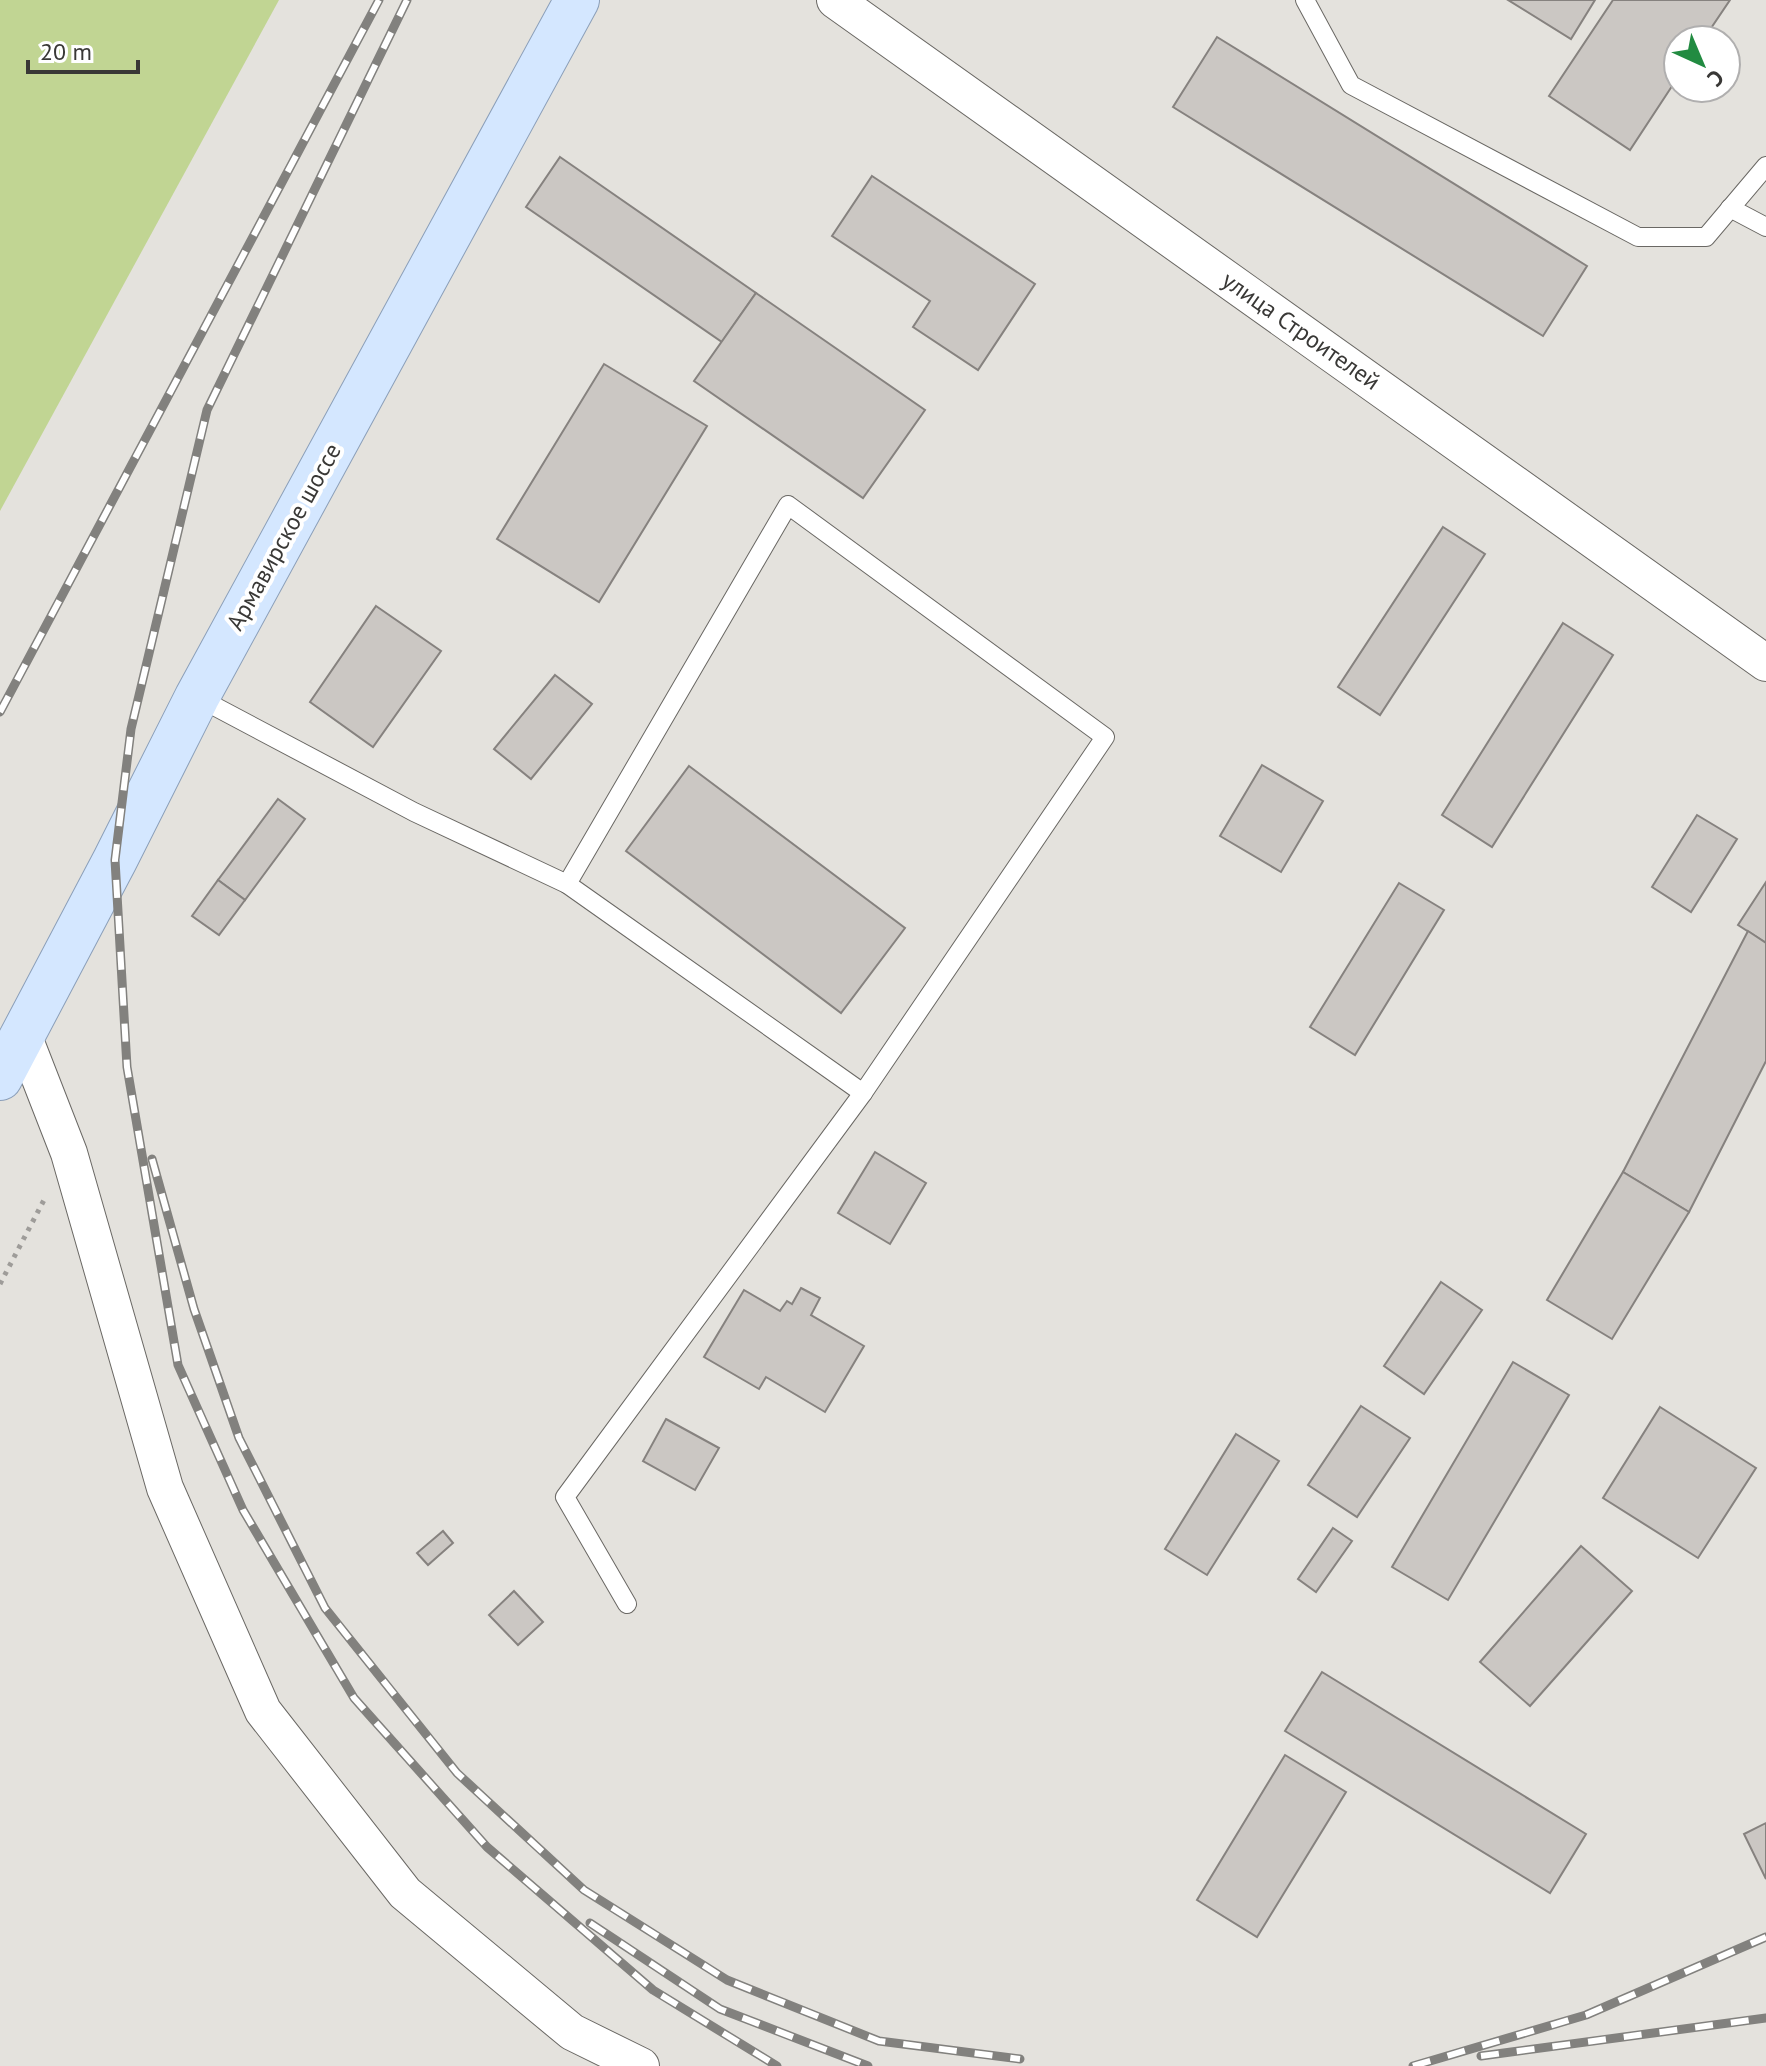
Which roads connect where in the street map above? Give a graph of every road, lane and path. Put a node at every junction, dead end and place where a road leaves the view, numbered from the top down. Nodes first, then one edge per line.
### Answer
1 (577, 0) edge
2 (835, 0) edge
3 (1305, 0) edge
4 (1766, 166) edge
5 (1730, 208) junction
6 (1766, 227) edge
7 (1766, 663) edge
8 (197, 697) junction
9 (567, 884) junction
10 (23, 1035) junction
11 (0, 1078) edge
12 (863, 1093) junction
13 (69, 1153) junction
14 (0, 1284) edge
15 (627, 1604) dead end
16 (641, 2066) edge

1 - 8 main road, Армавирское шоссе
2 - 7 street, улица Строителей
3 - 5 lane
4 - 5 lane
5 - 6 lane
8 - 9 lane
8 - 10 main road, Армавирское шоссе
9 - 12 lane
9 - 12 lane
10 - 11 main road, Армавирское шоссе
10 - 13 street
12 - 15 lane
13 - 14 path
13 - 16 street

